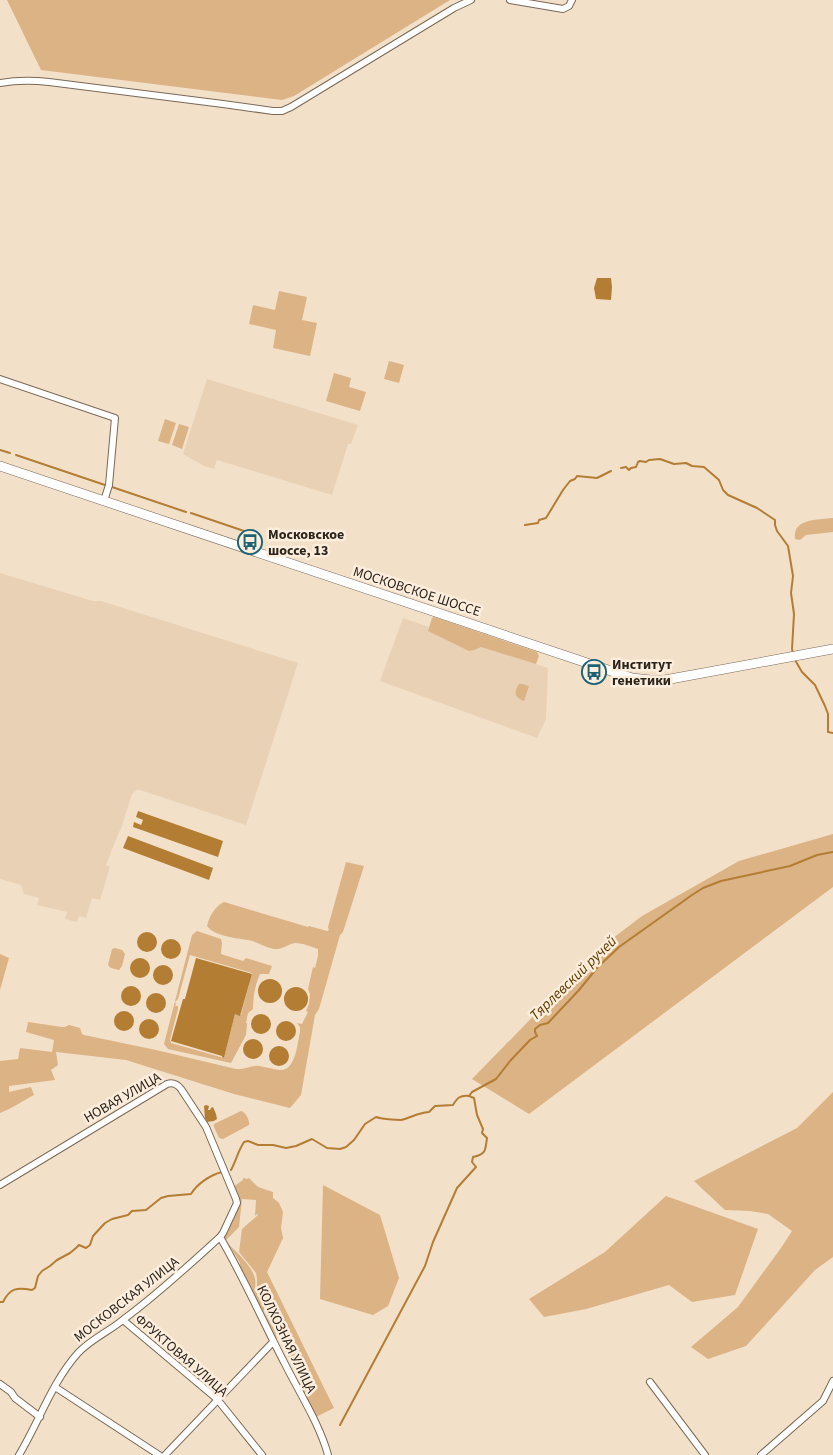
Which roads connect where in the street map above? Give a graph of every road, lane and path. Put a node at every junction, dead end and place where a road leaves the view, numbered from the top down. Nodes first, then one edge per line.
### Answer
1 (471, 0) edge
2 (510, 0) edge
3 (572, 0) edge
4 (0, 83) edge
5 (0, 380) edge
6 (0, 466) edge
7 (104, 501) junction
8 (833, 649) edge
9 (222, 1167) joint
10 (0, 1185) edge
11 (220, 1237) junction
12 (123, 1320) junction
13 (273, 1342) junction
14 (833, 1381) edge
15 (650, 1382) dead end
16 (0, 1384) edge
17 (55, 1387) junction
18 (833, 1394) edge
19 (218, 1399) junction
20 (824, 1401) junction
21 (40, 1417) junction
22 (19, 1455) edge
23 (159, 1455) edge
24 (165, 1455) edge
25 (262, 1455) edge
26 (328, 1455) edge
27 (705, 1455) edge
28 (761, 1455) edge

1 - 4 street
2 - 3 street
5 - 7 street
6 - 7 main road, МОСКОВСКОЕ ШОССЕ
7 - 8 main road, МОСКОВСКОЕ ШОССЕ
9 - 10 street, НОВАЯ УЛИЦА
9 - 11 street, МОСКОВСКАЯ УЛИЦА
11 - 12 street, МОСКОВСКАЯ УЛИЦА
11 - 13 street, КОЛХОЗНАЯ УЛИЦА
12 - 17 street, МОСКОВСКАЯ УЛИЦА
12 - 19 street, ФРУКТОВАЯ УЛИЦА
13 - 19 street
13 - 26 street, КОЛХОЗНАЯ УЛИЦА
14 - 20 street
15 - 27 street
16 - 21 street
17 - 21 street, МОСКОВСКАЯ УЛИЦА
17 - 23 street
18 - 20 street
19 - 24 street
19 - 25 street, ФРУКТОВАЯ УЛИЦА
20 - 28 street
21 - 22 street, МОСКОВСКАЯ УЛИЦА

